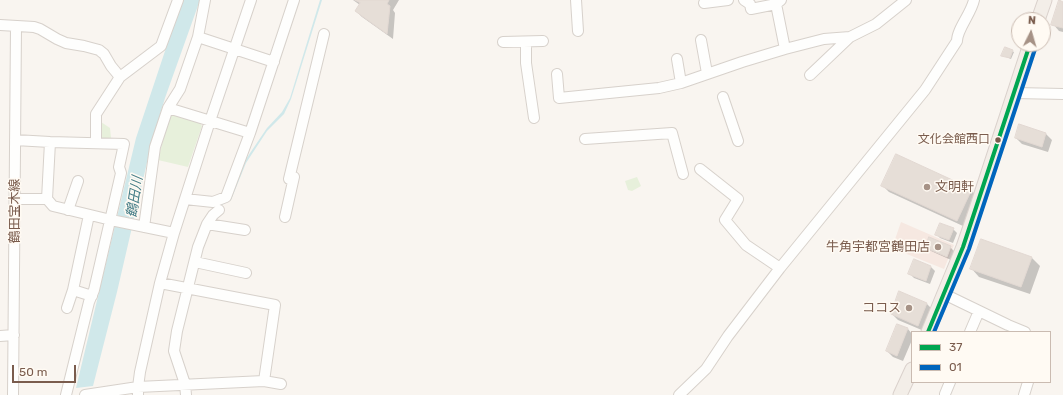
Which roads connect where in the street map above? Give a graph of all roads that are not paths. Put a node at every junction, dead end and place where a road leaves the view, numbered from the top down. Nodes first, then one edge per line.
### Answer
1 (178, 0) edge
2 (205, 0) edge
3 (251, 0) edge
4 (294, 0) edge
5 (576, 0) edge
6 (728, 0) edge
7 (744, 0) edge
8 (906, 0) edge
9 (974, 0) edge
10 (1045, 0) edge
11 (778, 2) edge
12 (704, 4) dead end
13 (1041, 12) edge
14 (0, 25) edge
15 (16, 26) junction
16 (578, 31) dead end
17 (324, 34) dead end
18 (198, 37) junction
19 (850, 37) junction
20 (701, 40) dead end
21 (543, 41) dead end
22 (503, 42) dead end
23 (526, 42) junction
24 (785, 49) junction
25 (234, 50) junction
26 (1028, 52) edge
27 (677, 59) dead end
28 (274, 62) junction
29 (707, 73) junction
30 (557, 74) dead end
31 (810, 75) dead end
32 (120, 77) junction
33 (681, 83) junction
34 (1015, 93) junction
35 (1063, 94) edge
36 (723, 97) dead end
37 (168, 108) junction
38 (534, 118) dead end
39 (210, 121) junction
40 (250, 133) junction
41 (15, 140) junction
42 (585, 140) dead end
43 (738, 141) dead end
44 (50, 142) junction
45 (96, 143) junction
46 (700, 169) dead end
47 (683, 174) dead end
48 (78, 181) dead end
49 (15, 199) junction
50 (47, 199) junction
51 (186, 199) junction
52 (68, 210) junction
53 (219, 210) dead end
54 (89, 215) junction
55 (285, 217) dead end
56 (110, 220) junction
57 (207, 224) junction
58 (144, 227) junction
59 (245, 230) dead end
60 (174, 233) junction
61 (195, 262) junction
62 (780, 268) junction
63 (246, 272) dead end
64 (160, 283) junction
65 (188, 288) junction
66 (73, 290) junction
67 (944, 294) junction
68 (92, 296) junction
69 (67, 308) dead end
70 (979, 311) junction
71 (928, 331) edge
72 (970, 331) edge
73 (1023, 331) edge
74 (14, 335) junction
75 (0, 336) edge
76 (911, 371) edge
77 (264, 381) junction
78 (950, 383) edge
79 (1028, 383) edge
80 (185, 384) junction
81 (281, 384) dead end
82 (138, 391) edge
83 (945, 394) dead end
84 (14, 395) edge
85 (66, 395) edge
86 (85, 395) edge
87 (186, 395) edge
88 (679, 395) edge
89 (900, 395) edge
90 (1024, 395) edge

1 - 32 street
2 - 18 street
3 - 25 street
4 - 28 street
5 - 16 street
6 - 12 street
7 - 11 street
8 - 19 street
9 - 62 street
10 - 13 main road
11 - 24 street
14 - 15 street
15 - 32 street
15 - 41 street, 鶴田宝木線
17 - 55 street
18 - 25 street
18 - 37 street
19 - 24 street
19 - 31 street
20 - 29 street
21 - 23 street
22 - 23 street
23 - 38 street
24 - 29 street
25 - 28 street
25 - 39 street
26 - 34 main road
27 - 33 street
28 - 40 street
29 - 33 street
30 - 33 street
32 - 45 street
34 - 35 street
34 - 67 main road
36 - 43 street
37 - 39 street
37 - 58 street
39 - 40 street
39 - 51 street
40 - 51 street
41 - 44 street
41 - 49 street, 鶴田宝木線
42 - 47 street
44 - 45 street
44 - 50 street
45 - 56 street
46 - 62 street
48 - 52 street
49 - 50 street
49 - 74 street, 鶴田宝木線
50 - 52 street
51 - 60 street
52 - 54 street
53 - 57 street
54 - 56 street
54 - 66 street
56 - 58 street
56 - 68 street
57 - 59 street
57 - 61 street
58 - 60 street
60 - 64 street
61 - 63 street
61 - 65 street
62 - 88 street
64 - 65 street
64 - 82 street
65 - 77 street
65 - 80 street
66 - 68 street
66 - 69 street
67 - 70 street
67 - 71 main road
68 - 85 street
70 - 72 street
70 - 73 street
74 - 75 street
74 - 84 street, 鶴田宝木線
76 - 89 main road
77 - 80 street
77 - 81 street
78 - 83 street
79 - 90 street
80 - 82 street
80 - 87 street
82 - 86 street

